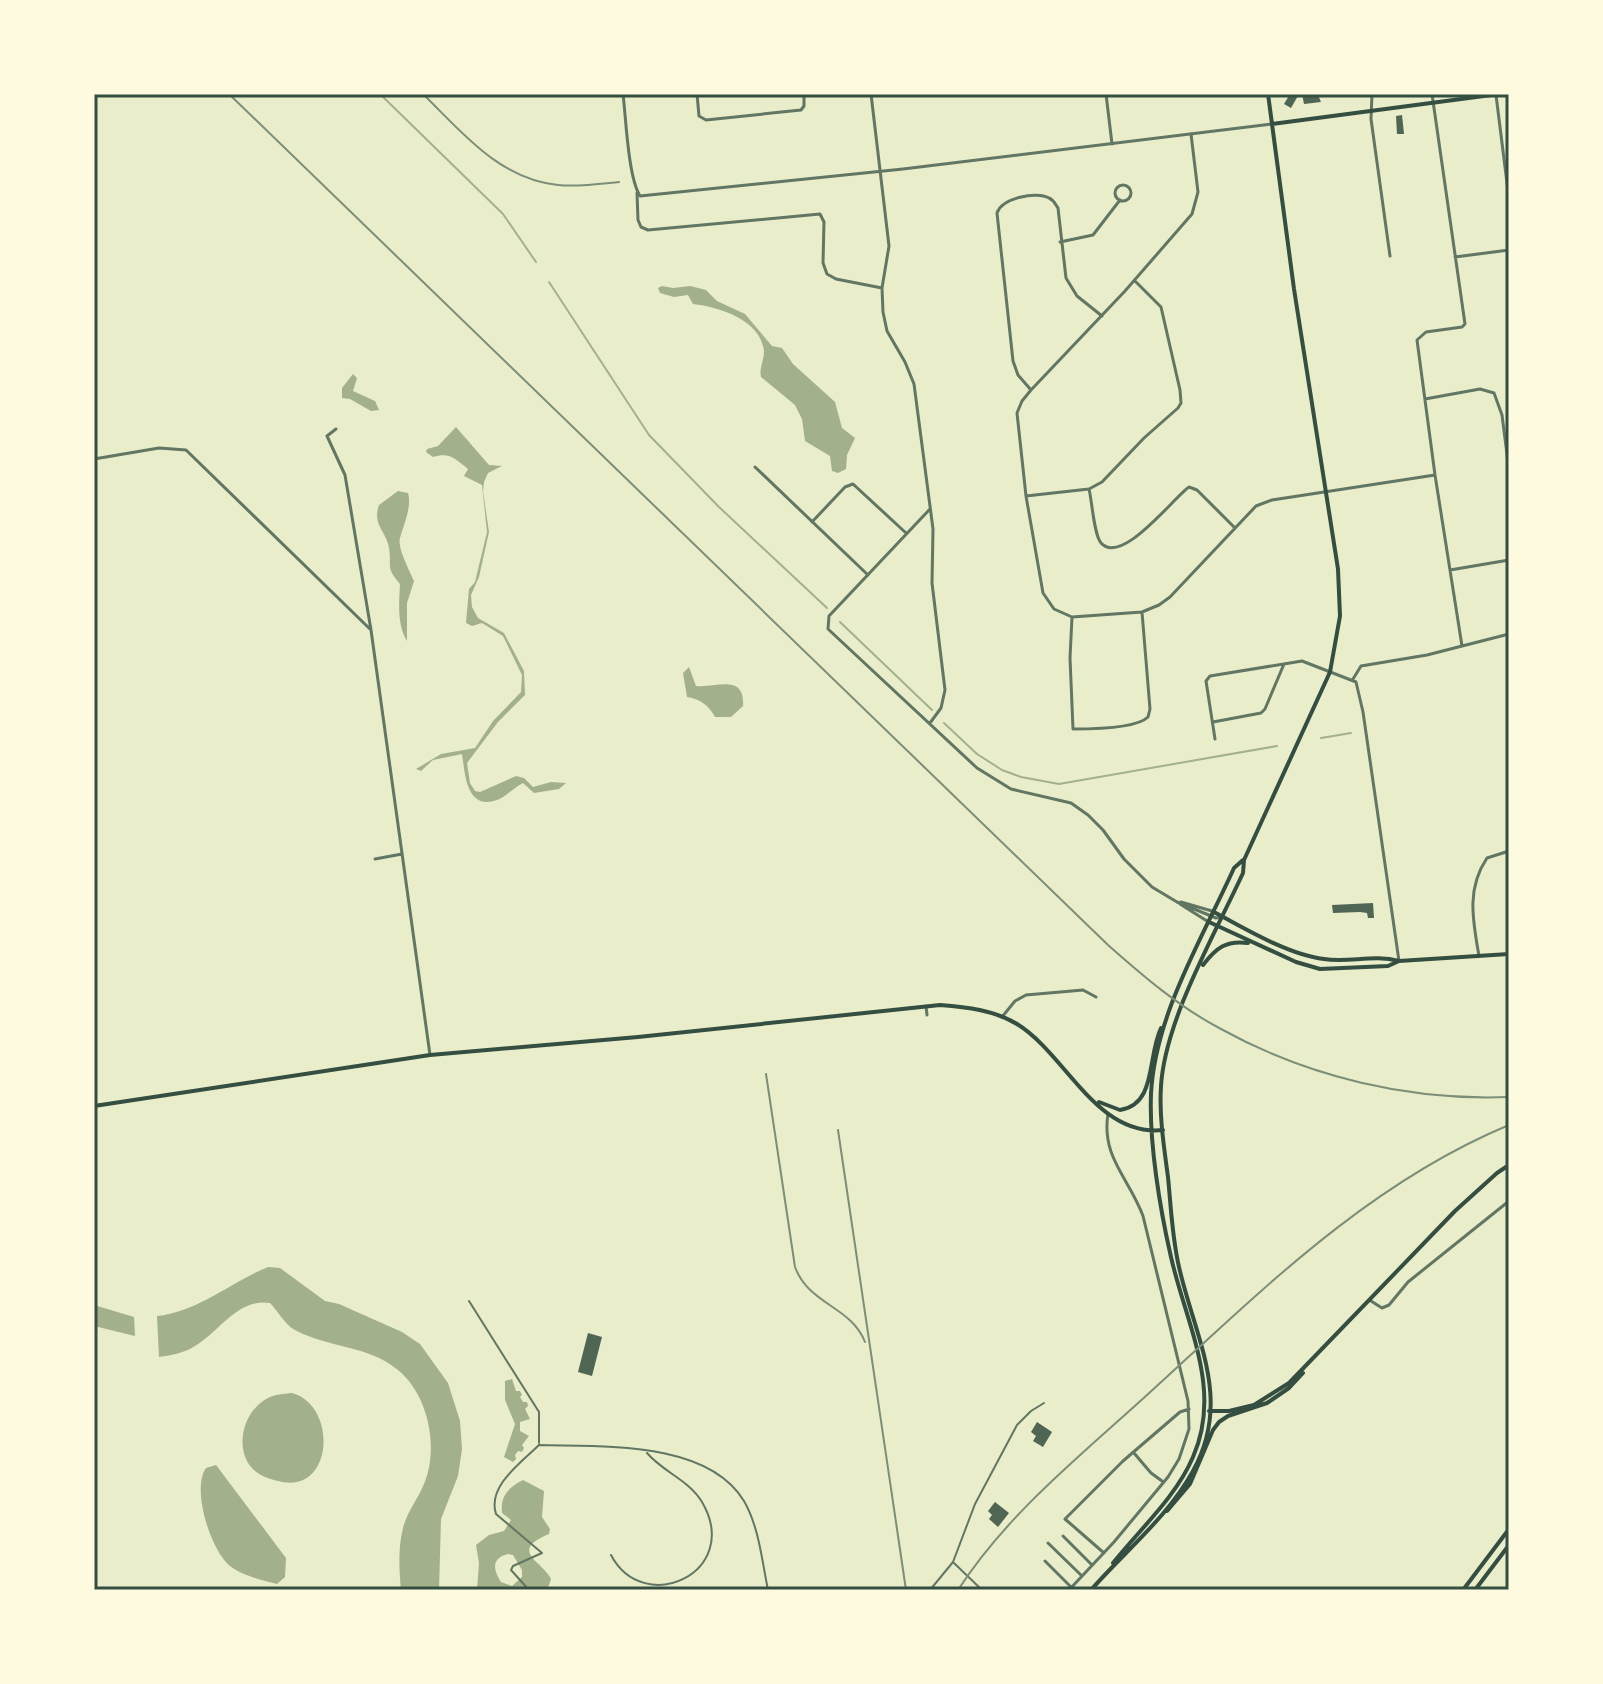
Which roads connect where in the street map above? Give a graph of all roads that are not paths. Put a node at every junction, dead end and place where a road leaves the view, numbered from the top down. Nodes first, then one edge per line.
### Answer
1 (623, 94) edge
2 (697, 94) edge
3 (804, 94) edge
4 (871, 94) edge
5 (1106, 94) edge
6 (1268, 94) edge
7 (1372, 94) edge
8 (1432, 94) edge
9 (1497, 94) edge
10 (1433, 102) junction
11 (1373, 111) junction
12 (1272, 124) junction
13 (1191, 134) junction
14 (1112, 144) junction
15 (881, 171) junction
16 (638, 194) junction
17 (1509, 199) edge
18 (1120, 200) dead end
19 (1060, 242) junction
20 (1509, 250) edge
21 (1390, 256) dead end
22 (1455, 257) junction
23 (1134, 281) junction
24 (882, 288) junction
25 (1102, 316) junction
26 (1031, 390) junction
27 (1425, 399) junction
28 (336, 429) dead end
29 (94, 459) edge
30 (755, 467) dead end
31 (1509, 470) edge
32 (1435, 475) junction
33 (1089, 489) junction
34 (1326, 492) junction
35 (1026, 496) junction
36 (930, 509) junction
37 (812, 522) junction
38 (1235, 528) junction
39 (906, 533) junction
40 (1509, 560) edge
41 (1450, 570) junction
42 (868, 575) junction
43 (1142, 612) junction
44 (1072, 617) junction
45 (371, 630) junction
46 (1509, 634) edge
47 (1462, 646) junction
48 (1284, 664) junction
49 (1330, 672) junction
50 (1353, 679) junction
51 (1213, 722) junction
52 (930, 723) junction
53 (1215, 739) dead end
54 (1509, 851) edge
55 (402, 854) junction
56 (375, 859) dead end
57 (1244, 860) junction
58 (1177, 902) junction
59 (1223, 916) junction
60 (1211, 917) junction
61 (1218, 926) junction
62 (1255, 944) junction
63 (1509, 954) edge
64 (1479, 956) junction
65 (1399, 961) junction
66 (1196, 973) junction
67 (1096, 997) dead end
68 (926, 1006) junction
69 (1169, 1011) junction
70 (927, 1015) dead end
71 (1002, 1017) junction
72 (430, 1055) junction
73 (1092, 1098) junction
74 (94, 1106) edge
75 (1108, 1114) junction
76 (1163, 1130) junction
77 (1153, 1131) junction
78 (1509, 1165) edge
79 (1509, 1201) edge
80 (469, 1301) dead end
81 (1371, 1301) junction
82 (1311, 1362) junction
83 (1044, 1403) dead end
84 (1189, 1409) junction
85 (1208, 1411) junction
86 (539, 1445) junction
87 (645, 1451) junction
88 (1134, 1453) junction
89 (1163, 1482) junction
90 (1155, 1522) junction
91 (1509, 1529) edge
92 (1063, 1536) dead end
93 (1048, 1543) dead end
94 (1509, 1545) edge
95 (1104, 1553) junction
96 (611, 1555) dead end
97 (1045, 1561) dead end
98 (953, 1562) junction
99 (1092, 1565) junction
100 (1082, 1576) junction
101 (1102, 1578) junction
102 (1070, 1589) edge
103 (529, 1590) edge
104 (768, 1590) edge
105 (930, 1590) edge
106 (982, 1590) edge
107 (1091, 1590) edge
108 (1463, 1590) edge
109 (1475, 1590) edge

1 - 16 street
2 - 3 street
4 - 15 street
5 - 14 street
6 - 12 main road
7 - 11 street
8 - 10 street
9 - 10 main road
9 - 17 street
10 - 11 main road
10 - 22 street
11 - 12 main road
11 - 21 street
12 - 13 street
12 - 34 main road
13 - 14 street
13 - 23 street
14 - 15 street
15 - 16 street
15 - 24 street
16 - 24 street
18 - 19 street
19 - 25 street
19 - 26 street
20 - 22 street
22 - 27 street
23 - 25 street
23 - 33 street
24 - 36 street
25 - 26 street
26 - 35 street
27 - 31 street
27 - 32 street
28 - 45 street
29 - 45 street
30 - 37 street
32 - 34 street
32 - 41 street
33 - 35 street
33 - 38 street
34 - 38 street
34 - 49 main road
35 - 44 street
36 - 39 street
36 - 52 street
37 - 39 street
37 - 42 street
38 - 43 street
39 - 42 street
40 - 41 street
41 - 47 street
42 - 52 street
43 - 44 street
43 - 44 street
45 - 55 street
46 - 47 street
47 - 50 street
48 - 49 street
48 - 51 street
48 - 51 street
49 - 50 street
49 - 57 main road
50 - 65 street
51 - 53 street
52 - 58 street
54 - 64 street
55 - 56 street
55 - 72 street
57 - 59 main road
57 - 60 main road
58 - 60 street
58 - 60 street
59 - 60 main road
59 - 61 main road
59 - 65 main road
60 - 61 main road
60 - 69 main road
61 - 62 main road
61 - 66 main road
62 - 65 main road
62 - 66 main road
63 - 64 main road
64 - 65 main road
66 - 76 main road
67 - 71 street
68 - 70 street
68 - 71 main road
68 - 72 main road
69 - 73 main road
69 - 77 main road
71 - 73 main road
72 - 74 main road
73 - 75 main road
75 - 77 main road
75 - 84 street
76 - 77 main road
76 - 85 main road
77 - 85 main road
78 - 81 main road
79 - 81 street
80 - 86 street
81 - 82 main road
82 - 85 main road
82 - 90 main road
83 - 98 street
84 - 88 street
84 - 89 street
85 - 90 main road
85 - 101 main road
86 - 87 street
86 - 103 street
87 - 96 street
87 - 104 street
88 - 89 street
88 - 95 street
89 - 95 street
90 - 101 main road
91 - 108 main road
92 - 99 street
93 - 100 street
94 - 109 main road
95 - 99 street
97 - 102 street
98 - 105 street
98 - 106 street
99 - 100 street
100 - 102 street
101 - 107 main road

